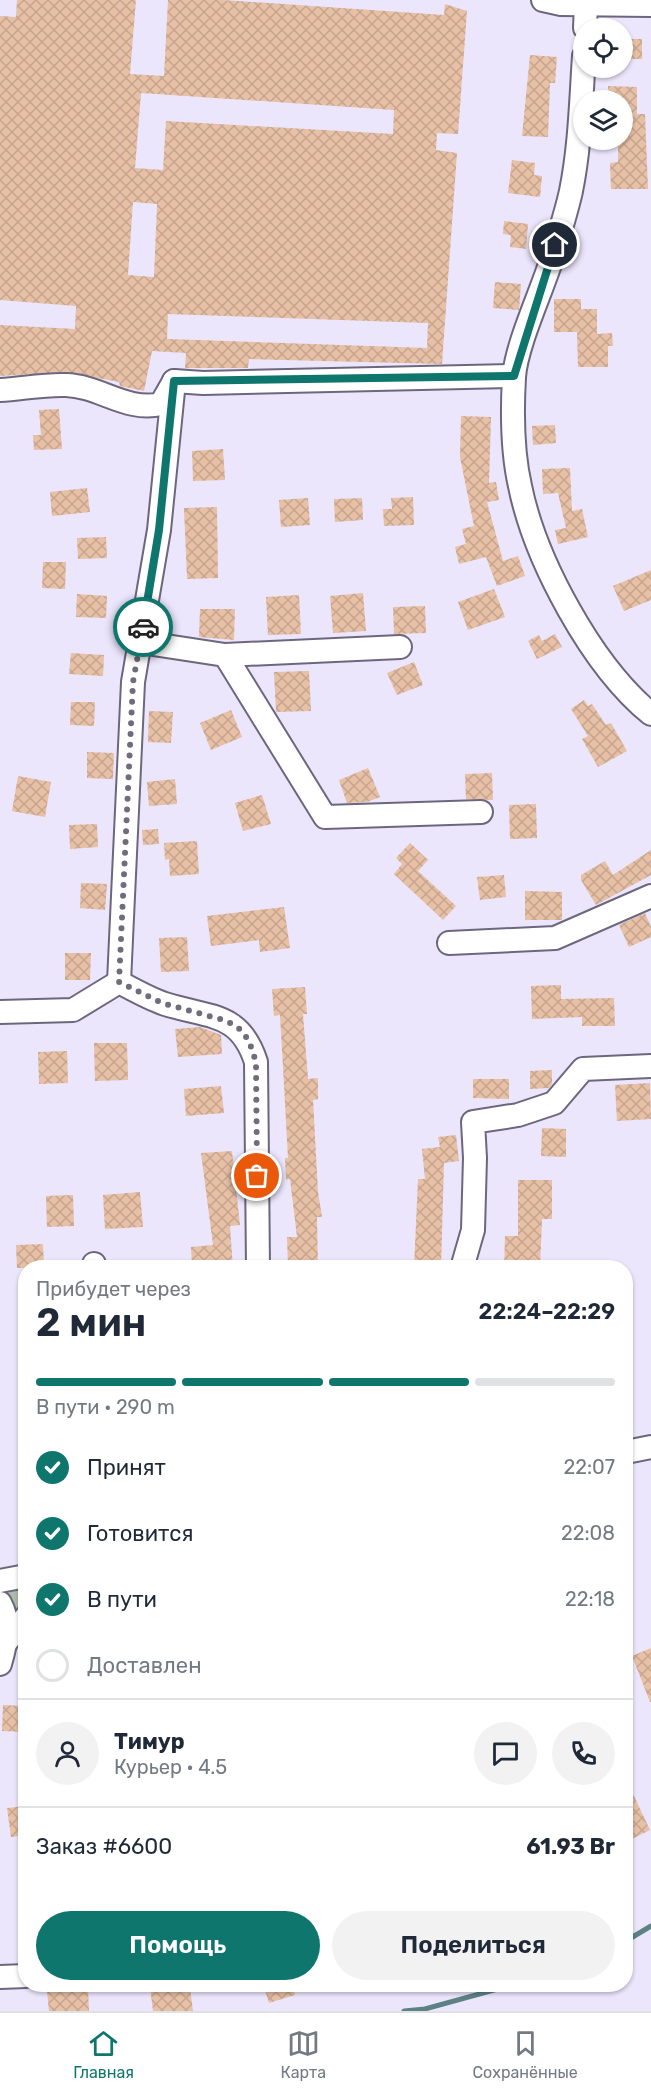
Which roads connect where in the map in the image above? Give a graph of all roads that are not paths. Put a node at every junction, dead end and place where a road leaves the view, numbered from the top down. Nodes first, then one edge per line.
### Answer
1 (543, 0) edge
2 (586, 4) junction
3 (651, 5) edge
4 (585, 18) edge
5 (583, 78) edge
6 (514, 376) junction
7 (174, 381) junction
8 (0, 390) edge
9 (140, 642) junction
10 (400, 647) dead end
11 (225, 656) junction
12 (651, 714) edge
13 (481, 812) dead end
14 (651, 896) edge
15 (449, 943) dead end
16 (119, 982) junction
17 (0, 1012) edge
18 (651, 1066) edge
19 (258, 1260) edge
20 (464, 1260) edge
21 (651, 1447) edge
22 (633, 1451) edge
23 (18, 1578) edge
24 (0, 1581) edge
25 (0, 1603) edge
26 (18, 1627) edge
27 (7, 1641) junction
28 (0, 1664) edge
29 (18, 1976) edge
30 (0, 1977) edge

1 - 2 street
2 - 3 street
2 - 4 street
5 - 6 street
6 - 7 street
6 - 12 street
7 - 8 street
7 - 9 street
9 - 11 street
9 - 16 street
10 - 11 street
11 - 13 street
14 - 15 street
16 - 17 street
16 - 19 street
18 - 20 street
21 - 22 street
23 - 24 street
25 - 27 street
26 - 27 street
27 - 28 street
29 - 30 street

